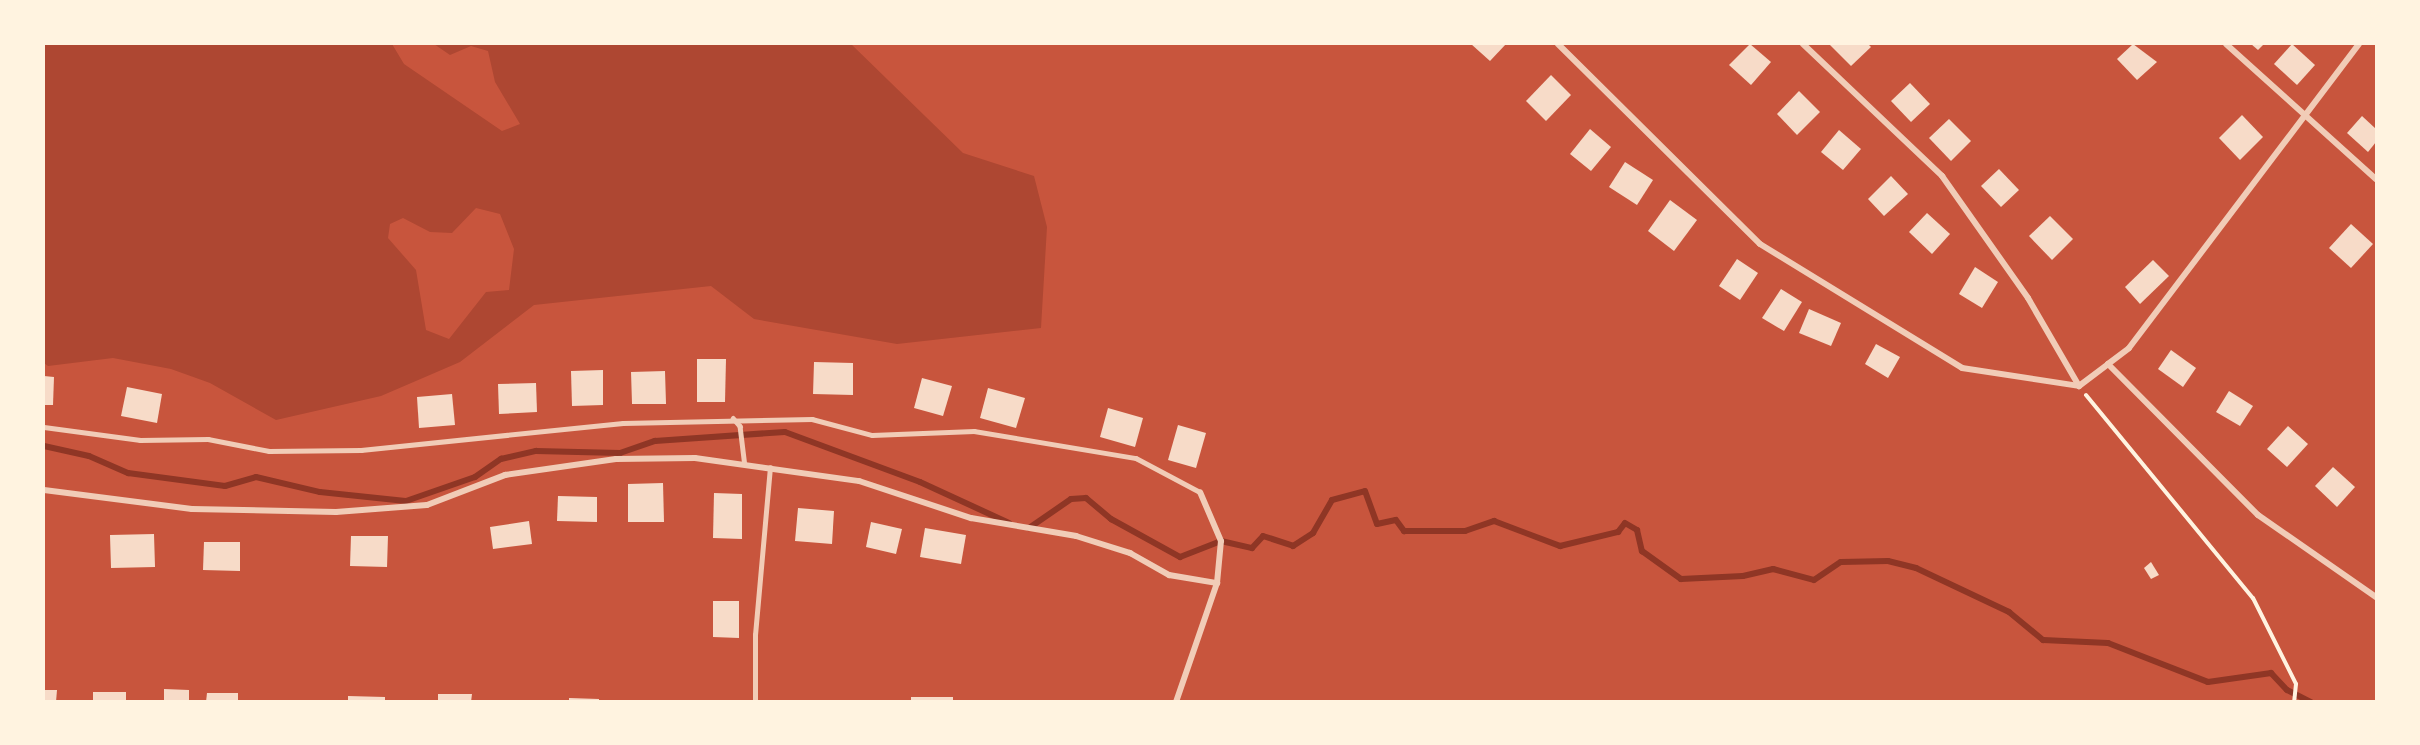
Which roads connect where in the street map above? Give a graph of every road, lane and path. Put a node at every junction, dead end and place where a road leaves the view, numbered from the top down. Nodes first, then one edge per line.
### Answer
1 (1558, 44) edge
2 (1803, 44) edge
3 (2226, 44) edge
4 (2359, 44) edge
5 (2309, 114) junction
6 (2376, 180) edge
7 (2108, 364) junction
8 (2079, 386) junction
9 (733, 418) junction
10 (44, 427) edge
11 (745, 464) junction
12 (770, 467) junction
13 (44, 490) edge
14 (1200, 492) joint
15 (1217, 583) junction
16 (2376, 597) edge
17 (755, 702) edge
18 (1176, 702) edge
19 (2294, 702) edge

1 - 8 street
2 - 8 street
3 - 5 street
4 - 5 street
5 - 6 street
5 - 7 street
7 - 8 street
7 - 16 street
8 - 19 path
9 - 10 lane
9 - 11 lane
9 - 14 lane
11 - 12 street
11 - 13 street
12 - 15 street
12 - 17 lane
14 - 15 street
15 - 18 street

